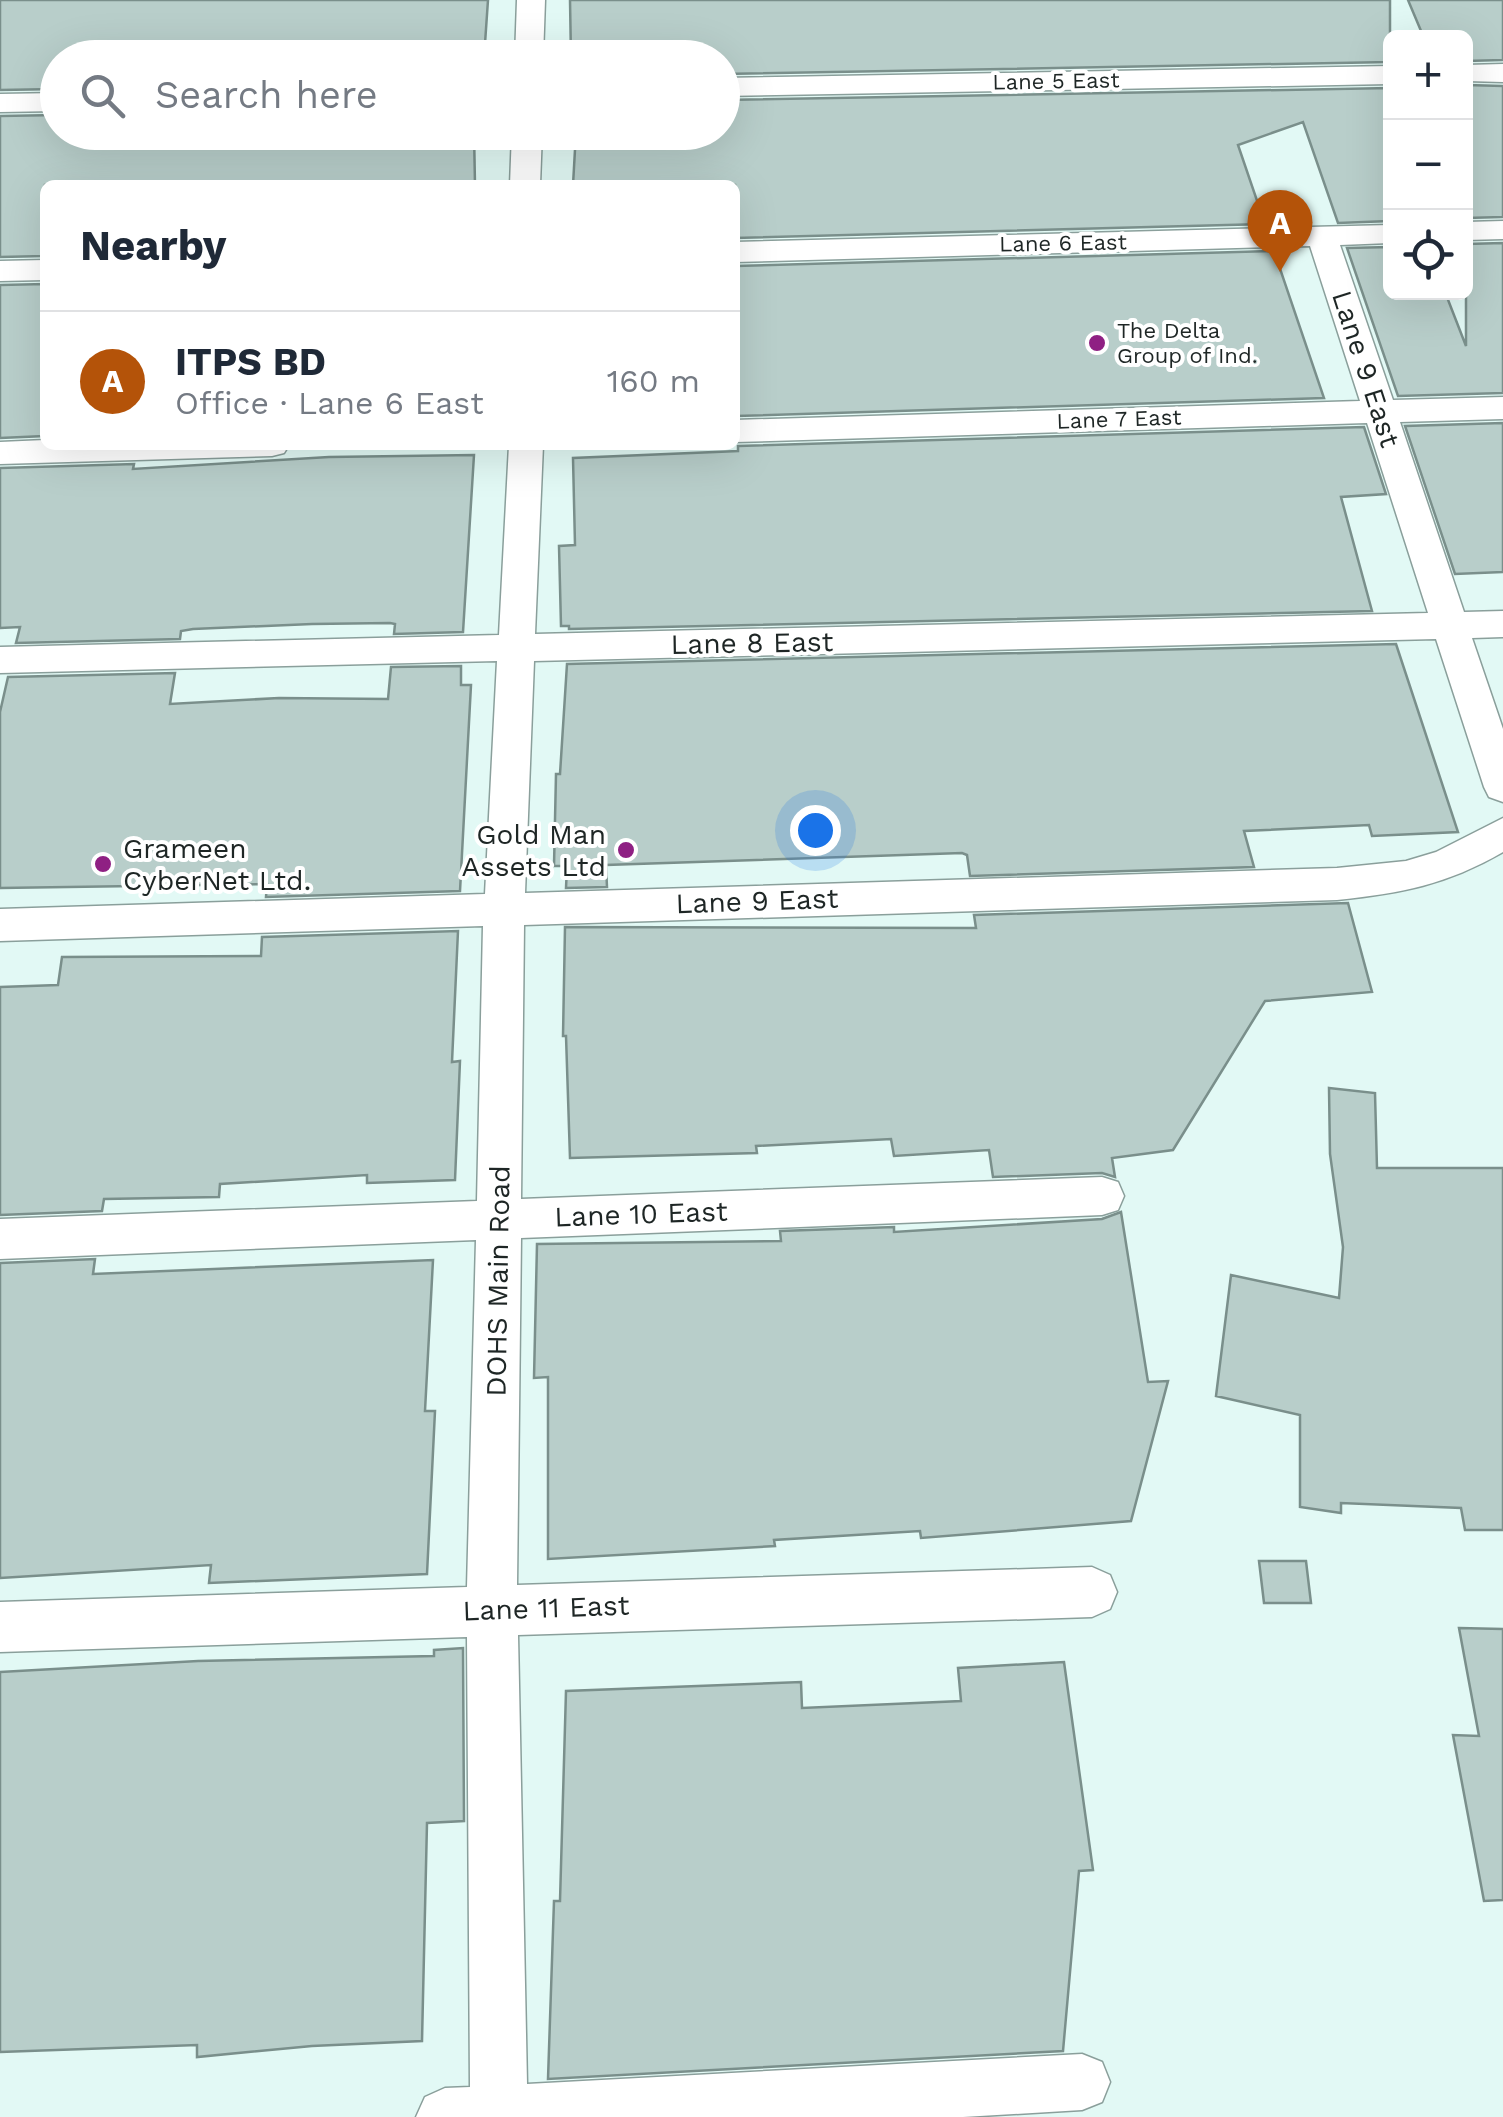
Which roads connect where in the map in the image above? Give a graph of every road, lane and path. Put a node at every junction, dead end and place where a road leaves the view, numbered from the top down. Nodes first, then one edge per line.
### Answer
1 (531, 0) edge
2 (530, 40) edge
3 (1503, 72) edge
4 (1473, 73) edge
5 (1383, 74) edge
6 (740, 87) edge
7 (40, 102) edge
8 (0, 103) edge
9 (525, 150) edge
10 (524, 180) edge
11 (1503, 230) edge
12 (1473, 232) edge
13 (1383, 234) edge
14 (1322, 236) junction
15 (740, 252) edge
16 (40, 270) edge
17 (0, 272) edge
18 (1503, 408) edge
19 (1380, 411) junction
20 (740, 431) edge
21 (102, 450) edge
22 (526, 450) edge
23 (0, 453) edge
24 (1503, 624) edge
25 (1450, 627) junction
26 (514, 648) junction
27 (0, 660) edge
28 (1503, 787) edge
29 (1503, 833) edge
30 (504, 908) junction
31 (0, 925) edge
32 (1102, 1196) dead end
33 (499, 1219) junction
34 (0, 1239) edge
35 (1092, 1592) dead end
36 (492, 1610) junction
37 (0, 1627) edge
38 (1082, 2082) dead end
39 (481, 2116) edge

1 - 2 street
3 - 4 street
5 - 6 street, Lane 5 East
7 - 8 street
9 - 10 street
11 - 12 street
13 - 14 street, Lane 6 East
14 - 15 street, Lane 6 East
14 - 19 street, Lane 9 East
16 - 17 street
18 - 19 street, Lane 7 East
19 - 20 street, Lane 7 East
19 - 25 street, Lane 9 East
21 - 23 street
22 - 26 street, DOHS Main Road
24 - 25 street, Lane 8 East
25 - 26 street, Lane 8 East
25 - 28 street, Lane 9 East
26 - 27 street, Lane 8 East
26 - 30 street, DOHS Main Road
29 - 30 street, Lane 9 East
30 - 31 street, Lane 9 East
30 - 33 street, DOHS Main Road
32 - 33 street, Lane 10 East
33 - 34 street, Lane 10 East
33 - 36 street, DOHS Main Road
35 - 36 street, Lane 11 East
36 - 37 street, Lane 11 East
36 - 39 street, DOHS Main Road
38 - 39 street

